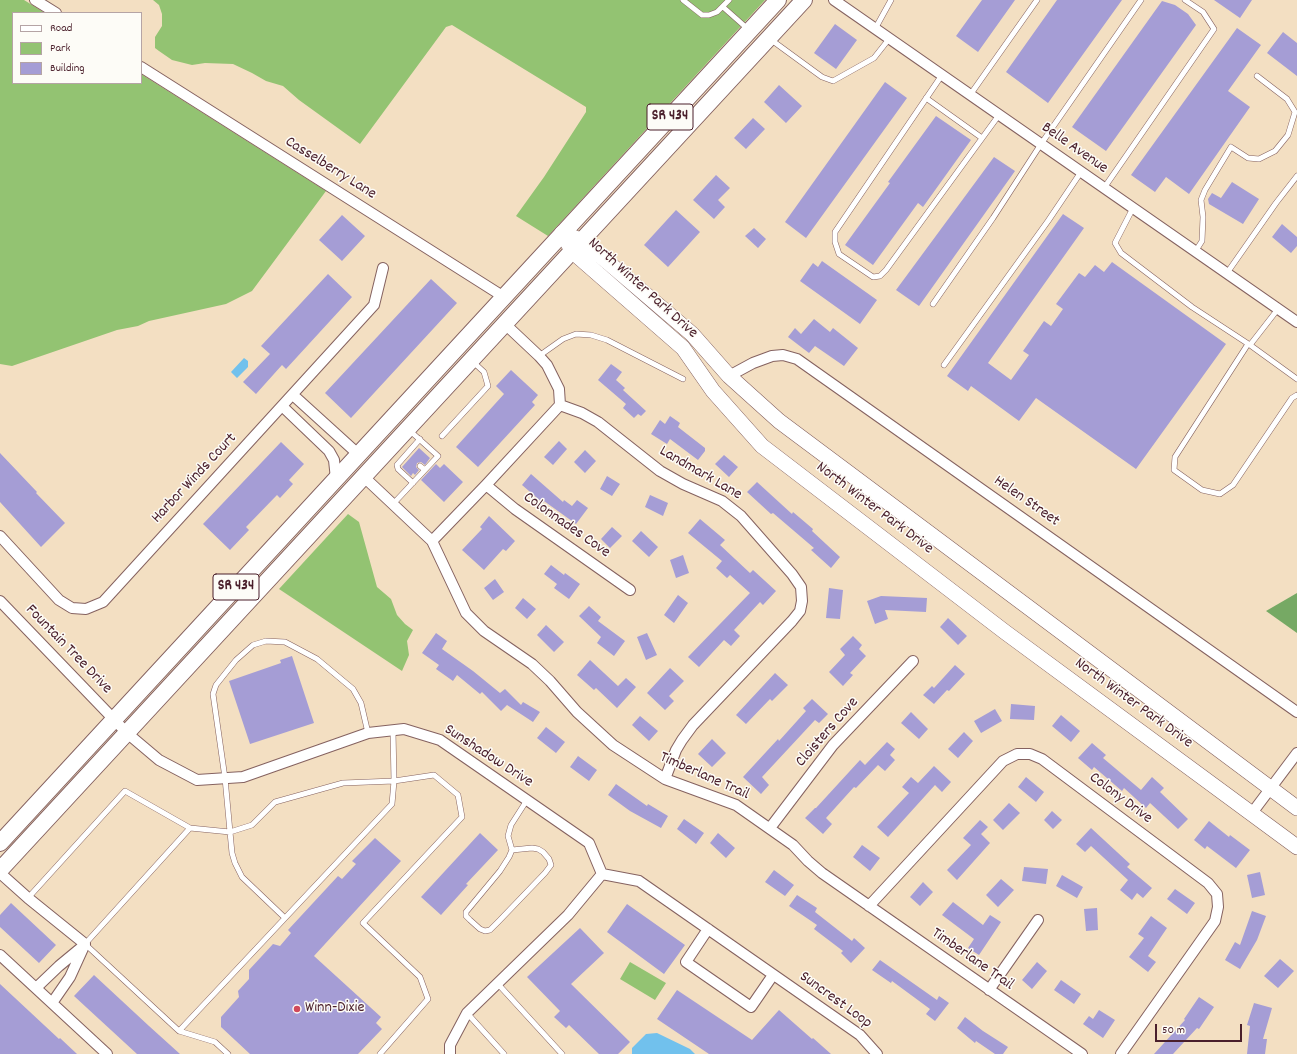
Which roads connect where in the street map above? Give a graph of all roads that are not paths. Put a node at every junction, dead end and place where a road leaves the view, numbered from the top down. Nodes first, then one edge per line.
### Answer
1 (35, 0) edge
2 (683, 0) edge
3 (729, 0) edge
4 (778, 0) edge
5 (804, 0) edge
6 (834, 0) edge
7 (890, 0) edge
8 (1037, 0) edge
9 (1142, 0) edge
10 (1185, 0) edge
11 (723, 7) junction
12 (54, 12) edge
13 (755, 25) junction
14 (875, 29) junction
15 (769, 39) junction
16 (889, 39) junction
17 (746, 64) junction
18 (142, 68) edge
19 (942, 75) junction
20 (1257, 76) dead end
21 (970, 95) junction
22 (926, 98) junction
23 (999, 115) junction
24 (982, 138) junction
25 (1041, 144) junction
26 (1081, 172) junction
27 (1297, 176) edge
28 (1104, 188) junction
29 (1134, 208) junction
30 (562, 233) junction
31 (578, 246) junction
32 (1196, 252) junction
33 (383, 268) dead end
34 (1226, 273) junction
35 (504, 297) junction
36 (933, 304) dead end
37 (1278, 309) junction
38 (1297, 322) edge
39 (505, 324) junction
40 (1249, 344) junction
41 (539, 356) junction
42 (471, 360) junction
43 (944, 365) dead end
44 (729, 376) junction
45 (683, 378) dead end
46 (1297, 379) edge
47 (293, 395) junction
48 (1297, 395) edge
49 (560, 405) junction
50 (282, 406) junction
51 (322, 421) junction
52 (310, 433) junction
53 (376, 434) junction
54 (414, 434) junction
55 (442, 436) dead end
56 (358, 454) junction
57 (420, 466) dead end
58 (425, 470) junction
59 (364, 477) junction
60 (336, 478) junction
61 (413, 483) junction
62 (486, 485) junction
63 (345, 497) junction
64 (393, 504) junction
65 (0, 536) edge
66 (432, 541) junction
67 (630, 590) dead end
68 (0, 601) edge
69 (913, 661) dead end
70 (1297, 712) edge
71 (114, 719) junction
72 (393, 731) junction
73 (127, 733) junction
74 (368, 733) junction
75 (1297, 753) edge
76 (225, 778) junction
77 (665, 779) junction
78 (394, 781) junction
79 (1271, 788) junction
80 (527, 800) junction
81 (1297, 808) edge
82 (1252, 813) junction
83 (190, 828) junction
84 (770, 828) junction
85 (230, 832) junction
86 (0, 842) edge
87 (1297, 847) edge
88 (512, 850) junction
89 (0, 872) edge
90 (602, 874) junction
91 (28, 898) junction
92 (869, 906) junction
93 (285, 918) junction
94 (1038, 920) dead end
95 (708, 930) junction
96 (85, 944) junction
97 (0, 954) edge
98 (59, 966) junction
99 (773, 975) junction
100 (70, 977) junction
101 (498, 984) junction
102 (36, 988) junction
103 (989, 990) junction
104 (52, 1003) junction
105 (467, 1013) junction
106 (179, 1031) junction
107 (107, 1054) edge
108 (228, 1054) edge
109 (380, 1054) edge
110 (450, 1054) edge
111 (504, 1054) edge
112 (562, 1054) edge
113 (878, 1054) edge
114 (1082, 1054) edge
115 (1121, 1054) edge

1 - 12 street
2 - 11 lane
3 - 11 lane
4 - 13 main road, SR 434
5 - 15 main road, SR 434
6 - 14 street, Belle Avenue
7 - 14 lane
8 - 21 lane
9 - 25 lane
10 - 28 lane
11 - 13 lane
13 - 17 main road
13 - 30 main road, SR 434
14 - 16 street, Belle Avenue
15 - 16 lane
15 - 17 main road, SR 434
16 - 19 street, Belle Avenue
17 - 31 main road, SR 434
18 - 35 street, Casselberry Lane
19 - 21 street, Belle Avenue
19 - 22 lane
20 - 32 lane
21 - 23 street, Belle Avenue
22 - 24 lane
22 - 24 lane
23 - 24 lane
23 - 25 street, Belle Avenue
25 - 26 street, Belle Avenue
25 - 36 lane
26 - 28 street, Belle Avenue
26 - 43 lane
27 - 34 lane
28 - 29 street, Belle Avenue
29 - 32 street, Belle Avenue
29 - 40 lane
30 - 31 street, North Winter Park Drive
30 - 35 main road, SR 434
31 - 39 main road, SR 434
31 - 44 street, North Winter Park Drive
31 - 82 street, North Winter Park Drive
32 - 34 street, Belle Avenue
33 - 47 street, Harbor Winds Court
34 - 37 street, Belle Avenue
35 - 53 main road, SR 434
37 - 38 street, Belle Avenue
37 - 40 lane
39 - 41 street
39 - 42 main road, SR 434
40 - 46 lane
40 - 48 lane
41 - 45 lane
41 - 49 street
42 - 54 main road, SR 434
42 - 55 lane
44 - 70 street, Helen Street
44 - 79 street, North Winter Park Drive
47 - 50 street, Harbor Winds Court
47 - 51 street
49 - 62 street
49 - 77 street, Landmark Lane
50 - 52 street
50 - 65 street, Harbor Winds Court
51 - 52 street
51 - 56 street
52 - 60 street
53 - 56 main road, SR 434
53 - 59 main road
54 - 58 lane
54 - 59 main road, SR 434
54 - 61 lane
56 - 60 main road, SR 434
56 - 63 main road
57 - 58 lane
58 - 61 lane
59 - 63 main road, SR 434
59 - 64 street, Timberlane Trail
60 - 71 main road, SR 434
61 - 64 lane
62 - 66 street
62 - 67 street, Colonnades Cove
63 - 73 main road, SR 434
64 - 66 street, Timberlane Trail
66 - 77 street, Timberlane Trail
68 - 71 street, Fountain Tree Drive
69 - 84 street, Cloisters Cove
71 - 73 street, Sunshadow Drive
71 - 86 main road, SR 434
72 - 74 street, Sunshadow Drive
72 - 78 lane
72 - 80 street, Sunshadow Drive
73 - 76 street, Sunshadow Drive
73 - 89 main road, SR 434
74 - 76 street, Sunshadow Drive
74 - 76 lane
75 - 79 street
76 - 85 lane
77 - 84 street, Timberlane Trail
78 - 85 lane
78 - 93 lane
78 - 109 lane
79 - 81 street, North Winter Park Drive
79 - 82 street
80 - 88 lane
80 - 90 street, Sunshadow Drive
82 - 87 street, North Winter Park Drive
83 - 85 lane
83 - 91 lane
83 - 96 lane
84 - 92 street, Timberlane Trail
85 - 93 lane
88 - 88 lane
89 - 91 street
90 - 95 street, Suncrest Loop
90 - 101 street
91 - 96 street
92 - 103 street, Timberlane Trail
92 - 115 street, Colony Drive
93 - 106 lane
94 - 103 street
95 - 99 street, Suncrest Loop
95 - 99 street, Suncrest Loop
96 - 98 street
96 - 100 street
96 - 106 lane
97 - 102 street
98 - 100 street
98 - 102 street
99 - 113 street, Suncrest Loop
100 - 104 street
101 - 105 street
101 - 112 lane
102 - 104 street
103 - 114 street, Timberlane Trail
104 - 107 street
105 - 110 street
105 - 111 lane
106 - 108 lane

